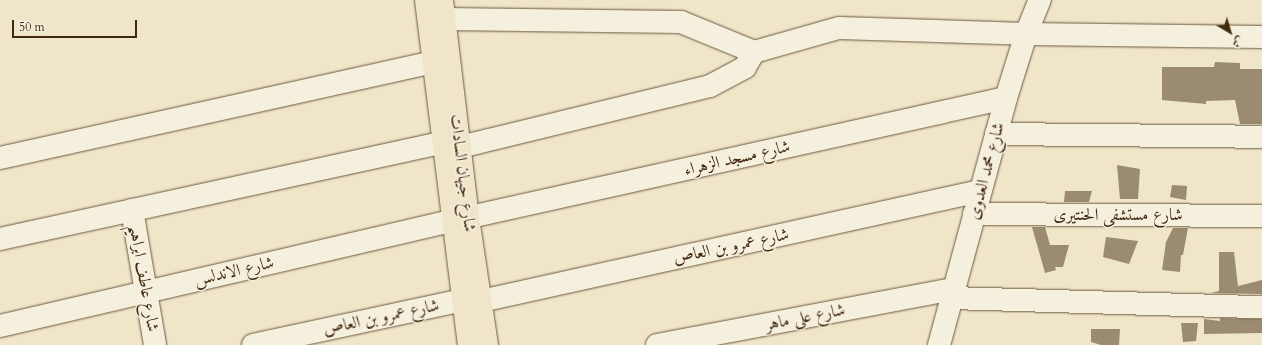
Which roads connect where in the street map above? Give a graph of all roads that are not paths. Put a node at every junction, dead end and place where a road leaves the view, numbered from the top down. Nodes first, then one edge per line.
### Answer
1 (426, 0) edge
2 (1040, 0) edge
3 (443, 10) edge
4 (1026, 34) junction
5 (1262, 37) edge
6 (754, 52) junction
7 (432, 62) junction
8 (1006, 98) junction
9 (996, 134) junction
10 (1262, 137) edge
11 (451, 145) junction
12 (0, 158) edge
13 (980, 191) junction
14 (132, 210) junction
15 (974, 214) junction
16 (1262, 216) edge
17 (460, 219) junction
18 (0, 240) edge
19 (146, 291) junction
20 (953, 294) junction
21 (472, 300) junction
22 (1262, 307) edge
23 (0, 326) edge
24 (156, 345) edge
25 (253, 345) edge
26 (469, 345) edge
27 (487, 345) edge
28 (657, 345) edge
29 (939, 345) edge

1 - 7 main road, شارع جيهان السادات
2 - 4 street, شارع محمد العدوى
3 - 6 street
3 - 11 main road, شارع جيهان السادات
4 - 5 street
4 - 6 street
4 - 8 street, شارع محمد العدوى
6 - 11 street
7 - 11 main road, شارع جيهان السادات
7 - 12 street
8 - 9 street, شارع محمد العدوى
8 - 17 street, شارع مسجد الزهراء
9 - 10 street
9 - 13 street, شارع محمد العدوى
11 - 14 street
11 - 17 main road, شارع جيهان السادات
13 - 15 street, شارع محمد العدوى
13 - 21 street, شارع عمرو بن العاص
14 - 18 street
14 - 19 street, شارع عاطف ابراهيم
15 - 16 street, شارع مستشفى الحنتيرى
15 - 20 street, شارع محمد العدوى
17 - 19 street, شارع الاندلس
17 - 21 main road, شارع جيهان السادات
19 - 23 street, شارع الاندلس
19 - 24 street, شارع عاطف ابراهيم
20 - 22 street, شارع على ماهر
20 - 28 street, شارع على ماهر
20 - 29 street, شارع محمد العدوى
21 - 25 street, شارع عمرو بن العاص
21 - 26 main road, شارع جيهان السادات
21 - 27 main road, شارع جيهان السادات

